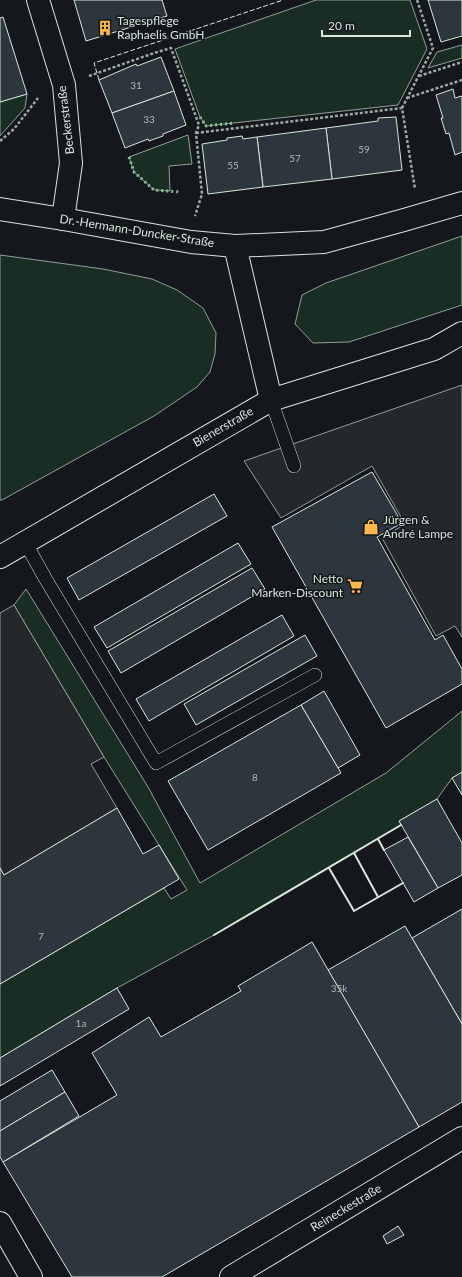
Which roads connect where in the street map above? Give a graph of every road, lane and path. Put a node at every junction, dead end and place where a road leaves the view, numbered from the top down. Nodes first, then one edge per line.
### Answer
1 (38, 0) edge
2 (417, 0) edge
3 (462, 62) edge
4 (97, 73) dead end
5 (419, 76) junction
6 (462, 80) edge
7 (407, 98) junction
8 (402, 108) junction
9 (196, 133) junction
10 (462, 203) edge
11 (0, 209) edge
12 (419, 216) junction
13 (63, 219) junction
14 (190, 242) junction
15 (235, 246) junction
16 (462, 333) edge
17 (271, 400) junction
18 (294, 466) dead end
19 (25, 542) junction
20 (0, 557) edge
21 (316, 675) dead end
22 (462, 1138) edge
23 (0, 1223) edge
24 (32, 1277) edge
25 (231, 1277) edge

1 - 13 street, Beckerstraße
2 - 5 path
3 - 5 path
4 - 9 path
5 - 7 path
6 - 7 path
7 - 8 path
8 - 9 path
8 - 12 path
9 - 14 path
10 - 12 street, Dr.-Hermann-Duncker-Straße
11 - 13 street, Dr.-Hermann-Duncker-Straße
12 - 15 street, Dr.-Hermann-Duncker-Straße
13 - 14 street, Dr.-Hermann-Duncker-Straße
14 - 15 street, Dr.-Hermann-Duncker-Straße
15 - 17 street
16 - 17 street, Bienerstraße
17 - 18 lane
17 - 19 street, Bienerstraße
19 - 20 street, Bienerstraße
19 - 21 lane
22 - 25 street, Reineckestraße
23 - 24 street

